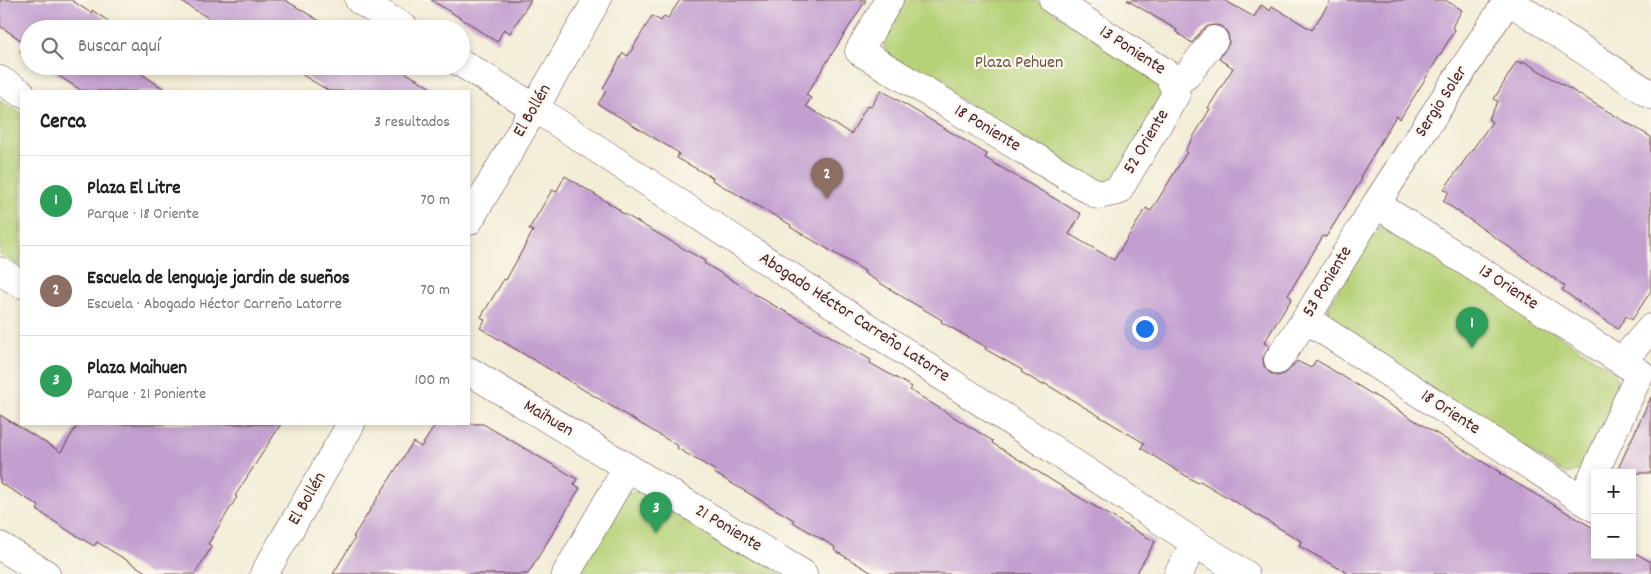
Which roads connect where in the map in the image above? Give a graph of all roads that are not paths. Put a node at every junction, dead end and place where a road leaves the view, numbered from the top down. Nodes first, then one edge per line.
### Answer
1 (359, 0) edge
2 (597, 0) edge
3 (889, 0) edge
4 (1052, 0) edge
5 (1508, 0) edge
6 (391, 20) edge
7 (1214, 40) dead end
8 (470, 68) edge
9 (0, 80) edge
10 (1174, 89) junction
11 (20, 92) edge
12 (1651, 95) edge
13 (535, 108) junction
14 (1118, 191) joint
15 (1376, 204) junction
16 (470, 219) edge
17 (0, 272) edge
18 (20, 283) edge
19 (1306, 319) junction
20 (1651, 328) edge
21 (1278, 360) dead end
22 (1631, 367) junction
23 (470, 372) edge
24 (350, 425) edge
25 (627, 468) junction
26 (1588, 504) edge
27 (1195, 543) junction
28 (0, 546) edge
29 (46, 574) edge
30 (264, 574) edge
31 (566, 574) edge
32 (803, 574) edge
33 (1178, 574) edge
34 (1245, 574) edge

1 - 6 street
2 - 13 street, El Bollén
3 - 14 street, 18 Poniente
4 - 10 street, 13 Poniente
5 - 12 street
5 - 15 street, Sergio Soler
7 - 10 street, 52 Oriente
8 - 13 street, Abogado Héctor Carreño Latorre
9 - 11 street
10 - 14 street, 52 Oriente
13 - 16 street, El Bollén
13 - 27 street, Abogado Héctor Carreño Latorre
15 - 19 street, 53 Poniente
15 - 22 street, 13 Oriente
17 - 18 street
19 - 21 street, 53 Poniente
19 - 26 street, 18 Oriente
20 - 22 street
22 - 26 street
23 - 25 street, Maihuen
24 - 30 street, El Bollén
25 - 31 street
25 - 32 street, 21 Poniente
27 - 33 street
27 - 34 street, Abogado Héctor Carreño Latorre
28 - 29 street

